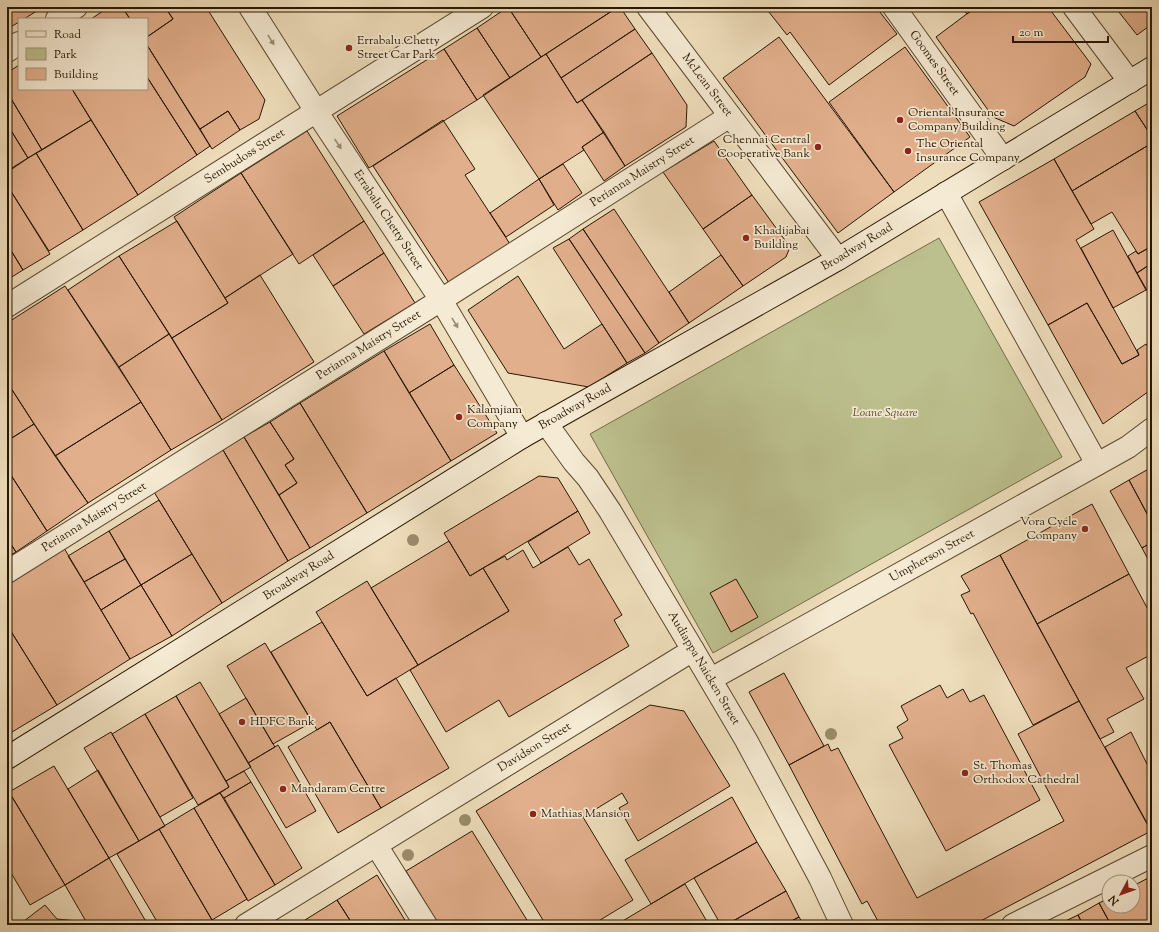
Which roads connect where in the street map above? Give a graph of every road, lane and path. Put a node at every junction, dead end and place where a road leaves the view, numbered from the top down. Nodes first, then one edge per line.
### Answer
1 (76, 7) edge
2 (250, 7) edge
3 (482, 7) edge
4 (648, 7) edge
5 (894, 7) edge
6 (1074, 7) edge
7 (59, 18) edge
8 (18, 44) edge
9 (7, 51) edge
10 (1152, 68) edge
11 (1130, 82) junction
12 (316, 111) junction
13 (730, 116) junction
14 (1003, 158) junction
15 (946, 194) junction
16 (838, 259) junction
17 (441, 300) junction
18 (7, 306) edge
19 (546, 422) junction
20 (1152, 429) edge
21 (522, 437) junction
22 (1097, 464) junction
23 (7, 572) edge
24 (693, 650) junction
25 (711, 679) junction
26 (7, 758) edge
27 (376, 845) junction
28 (1152, 856) edge
29 (246, 925) edge
30 (426, 925) edge
31 (842, 925) edge
32 (1013, 925) edge

1 - 7 street
2 -> 12 street, Errabalu Chetty Street
3 - 12 street, Sembudoss Street
4 - 13 street, McLean Street
5 - 14 street, Goomes Street
6 - 11 street
8 - 9 street
10 - 11 street, Broadway Road
11 - 14 street, Broadway Road
12 -> 17 street, Errabalu Chetty Street
12 - 18 street, Sembudoss Street
13 - 16 street, McLean Street
13 - 17 street, Perianna Maistry Street
14 - 15 street, Broadway Road
15 - 16 street, Broadway Road
15 - 22 street
16 - 19 street, Broadway Road
17 -> 21 street, Errabalu Chetty Street
17 - 23 street, Perianna Maistry Street
19 - 21 street, Broadway Road
19 - 24 street, Audiappa Naicken Street
20 - 22 street, Umpherson Street
21 - 26 street, Broadway Road
22 - 25 street, Umpherson Street
24 - 25 street, Audiappa Naicken Street
24 - 27 street, Davidson Street
25 - 31 street, Audiappa Naicken Street
27 - 29 street, Davidson Street
27 - 30 street
28 - 32 street

